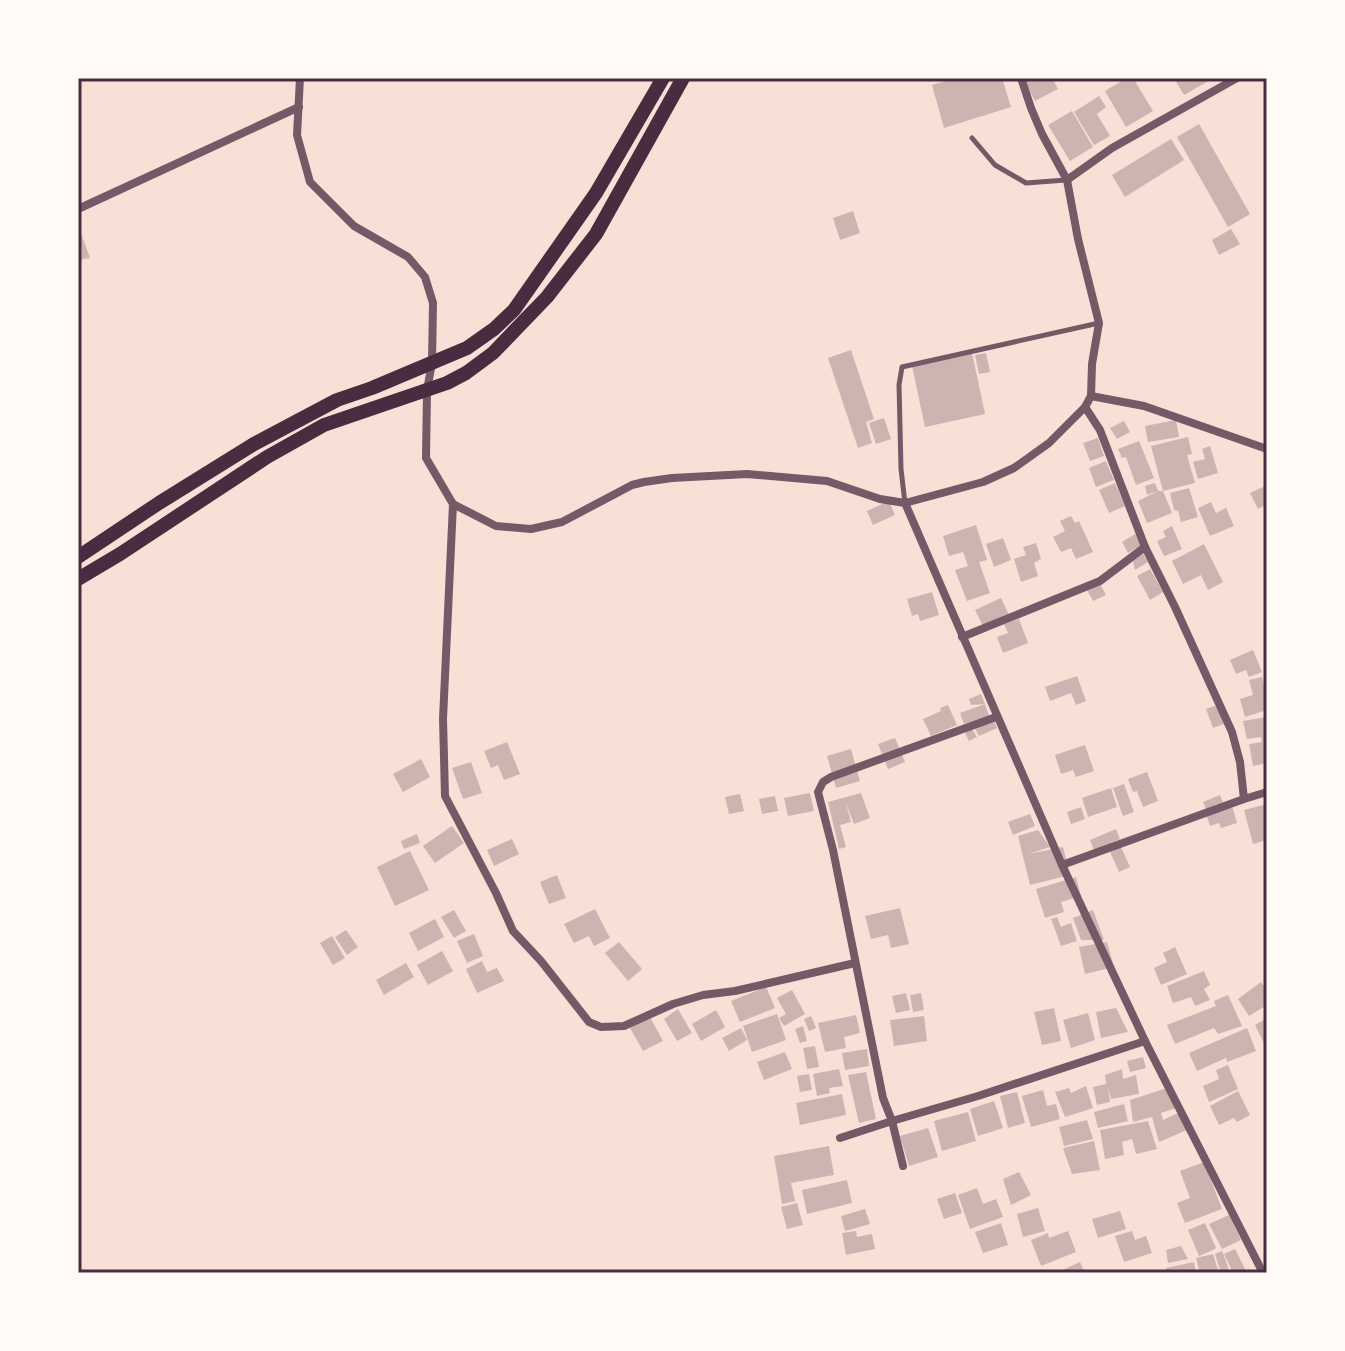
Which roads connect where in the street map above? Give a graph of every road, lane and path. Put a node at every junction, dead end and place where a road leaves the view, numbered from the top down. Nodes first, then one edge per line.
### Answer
1 (300, 78) edge
2 (663, 78) edge
3 (683, 78) edge
4 (1021, 78) edge
5 (1237, 78) edge
6 (299, 107) junction
7 (972, 138) dead end
8 (1067, 180) junction
9 (78, 209) edge
10 (1099, 323) junction
11 (432, 363) junction
12 (427, 390) junction
13 (1091, 396) junction
14 (1085, 407) junction
15 (1267, 449) edge
16 (905, 503) junction
17 (453, 504) junction
18 (1145, 547) junction
19 (78, 557) edge
20 (78, 579) edge
21 (962, 637) junction
22 (996, 717) junction
23 (1267, 792) edge
24 (1244, 799) junction
25 (1062, 865) junction
26 (855, 963) junction
27 (1145, 1041) junction
28 (892, 1121) junction
29 (840, 1138) dead end
30 (903, 1166) dead end
31 (1263, 1273) edge

1 - 6 street
2 - 11 main road
3 - 12 main road
4 - 8 street
5 - 8 street
6 - 9 street
6 - 11 street
7 - 8 lane
8 - 10 street
10 - 13 street
10 - 16 lane
11 - 12 street
11 - 19 main road
12 - 17 street
12 - 20 main road
13 - 14 street
13 - 15 street
14 - 16 street
14 - 18 street
16 - 17 street
16 - 21 street
17 - 26 street
18 - 21 street
18 - 24 street
21 - 22 street
22 - 25 street
22 - 26 street
23 - 24 street
24 - 25 street
25 - 27 street
26 - 28 street
27 - 28 street
27 - 31 street
28 - 29 street
28 - 30 street

